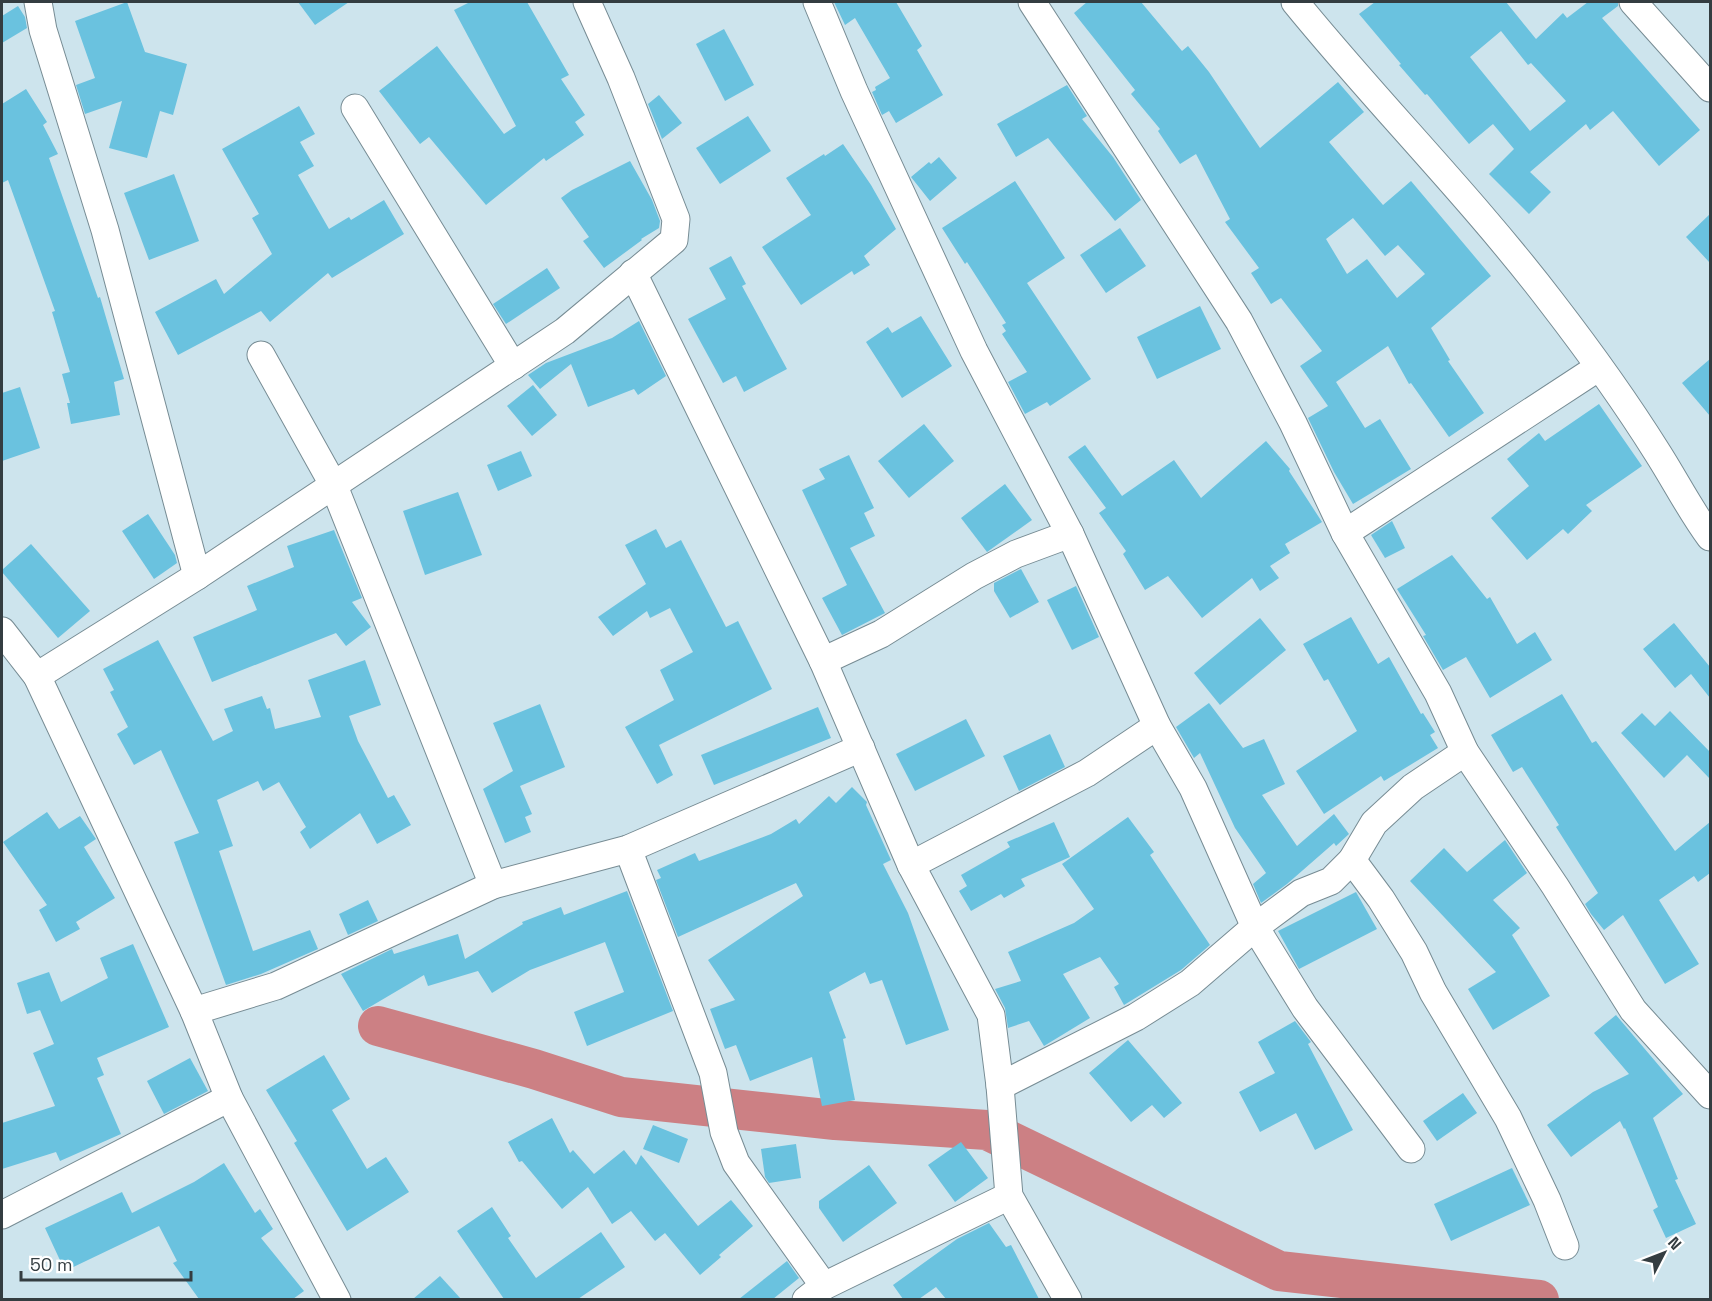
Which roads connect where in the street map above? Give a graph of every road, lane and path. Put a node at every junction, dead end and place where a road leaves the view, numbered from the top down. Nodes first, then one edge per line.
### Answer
1 (38, 2) edge
2 (587, 2) edge
3 (817, 2) edge
4 (1032, 2) edge
5 (1295, 2) edge
6 (1633, 2) edge
7 (1710, 88) edge
8 (355, 108) dead end
9 (633, 273) junction
10 (261, 355) dead end
11 (513, 366) junction
12 (1599, 367) junction
13 (334, 486) junction
14 (1345, 533) junction
15 (1070, 534) junction
16 (1710, 537) edge
17 (197, 576) junction
18 (2, 631) edge
19 (823, 661) junction
20 (37, 676) junction
21 (1157, 726) junction
22 (861, 748) junction
23 (1465, 752) junction
24 (628, 849) junction
25 (1352, 860) junction
26 (911, 865) junction
27 (493, 885) junction
28 (1255, 927) junction
29 (194, 1011) junction
30 (1000, 1086) junction
31 (1710, 1095) edge
32 (229, 1098) junction
33 (1411, 1149) dead end
34 (1009, 1196) junction
35 (2, 1215) edge
36 (1565, 1246) dead end
37 (815, 1293) edge
38 (331, 1297) edge
39 (1068, 1299) edge

1 - 17 street
2 - 9 street
3 - 15 street
4 - 14 street
5 - 12 street
6 - 7 street
8 - 11 street
9 - 11 street
9 - 19 street
10 - 13 street
11 - 13 street
12 - 14 street
12 - 16 street
13 - 17 street
13 - 27 street
14 - 23 street
15 - 19 street
15 - 21 street
17 - 20 street
18 - 20 street
19 - 22 street
20 - 29 street
21 - 26 street
21 - 28 street
22 - 24 street
22 - 26 street
23 - 25 street
23 - 31 street
24 - 27 street
24 - 37 street
25 - 28 street
25 - 36 street
26 - 30 street
27 - 29 street
28 - 30 street
28 - 33 street
29 - 32 street
30 - 34 street
32 - 35 street
32 - 38 street
34 - 37 street
34 - 39 street

